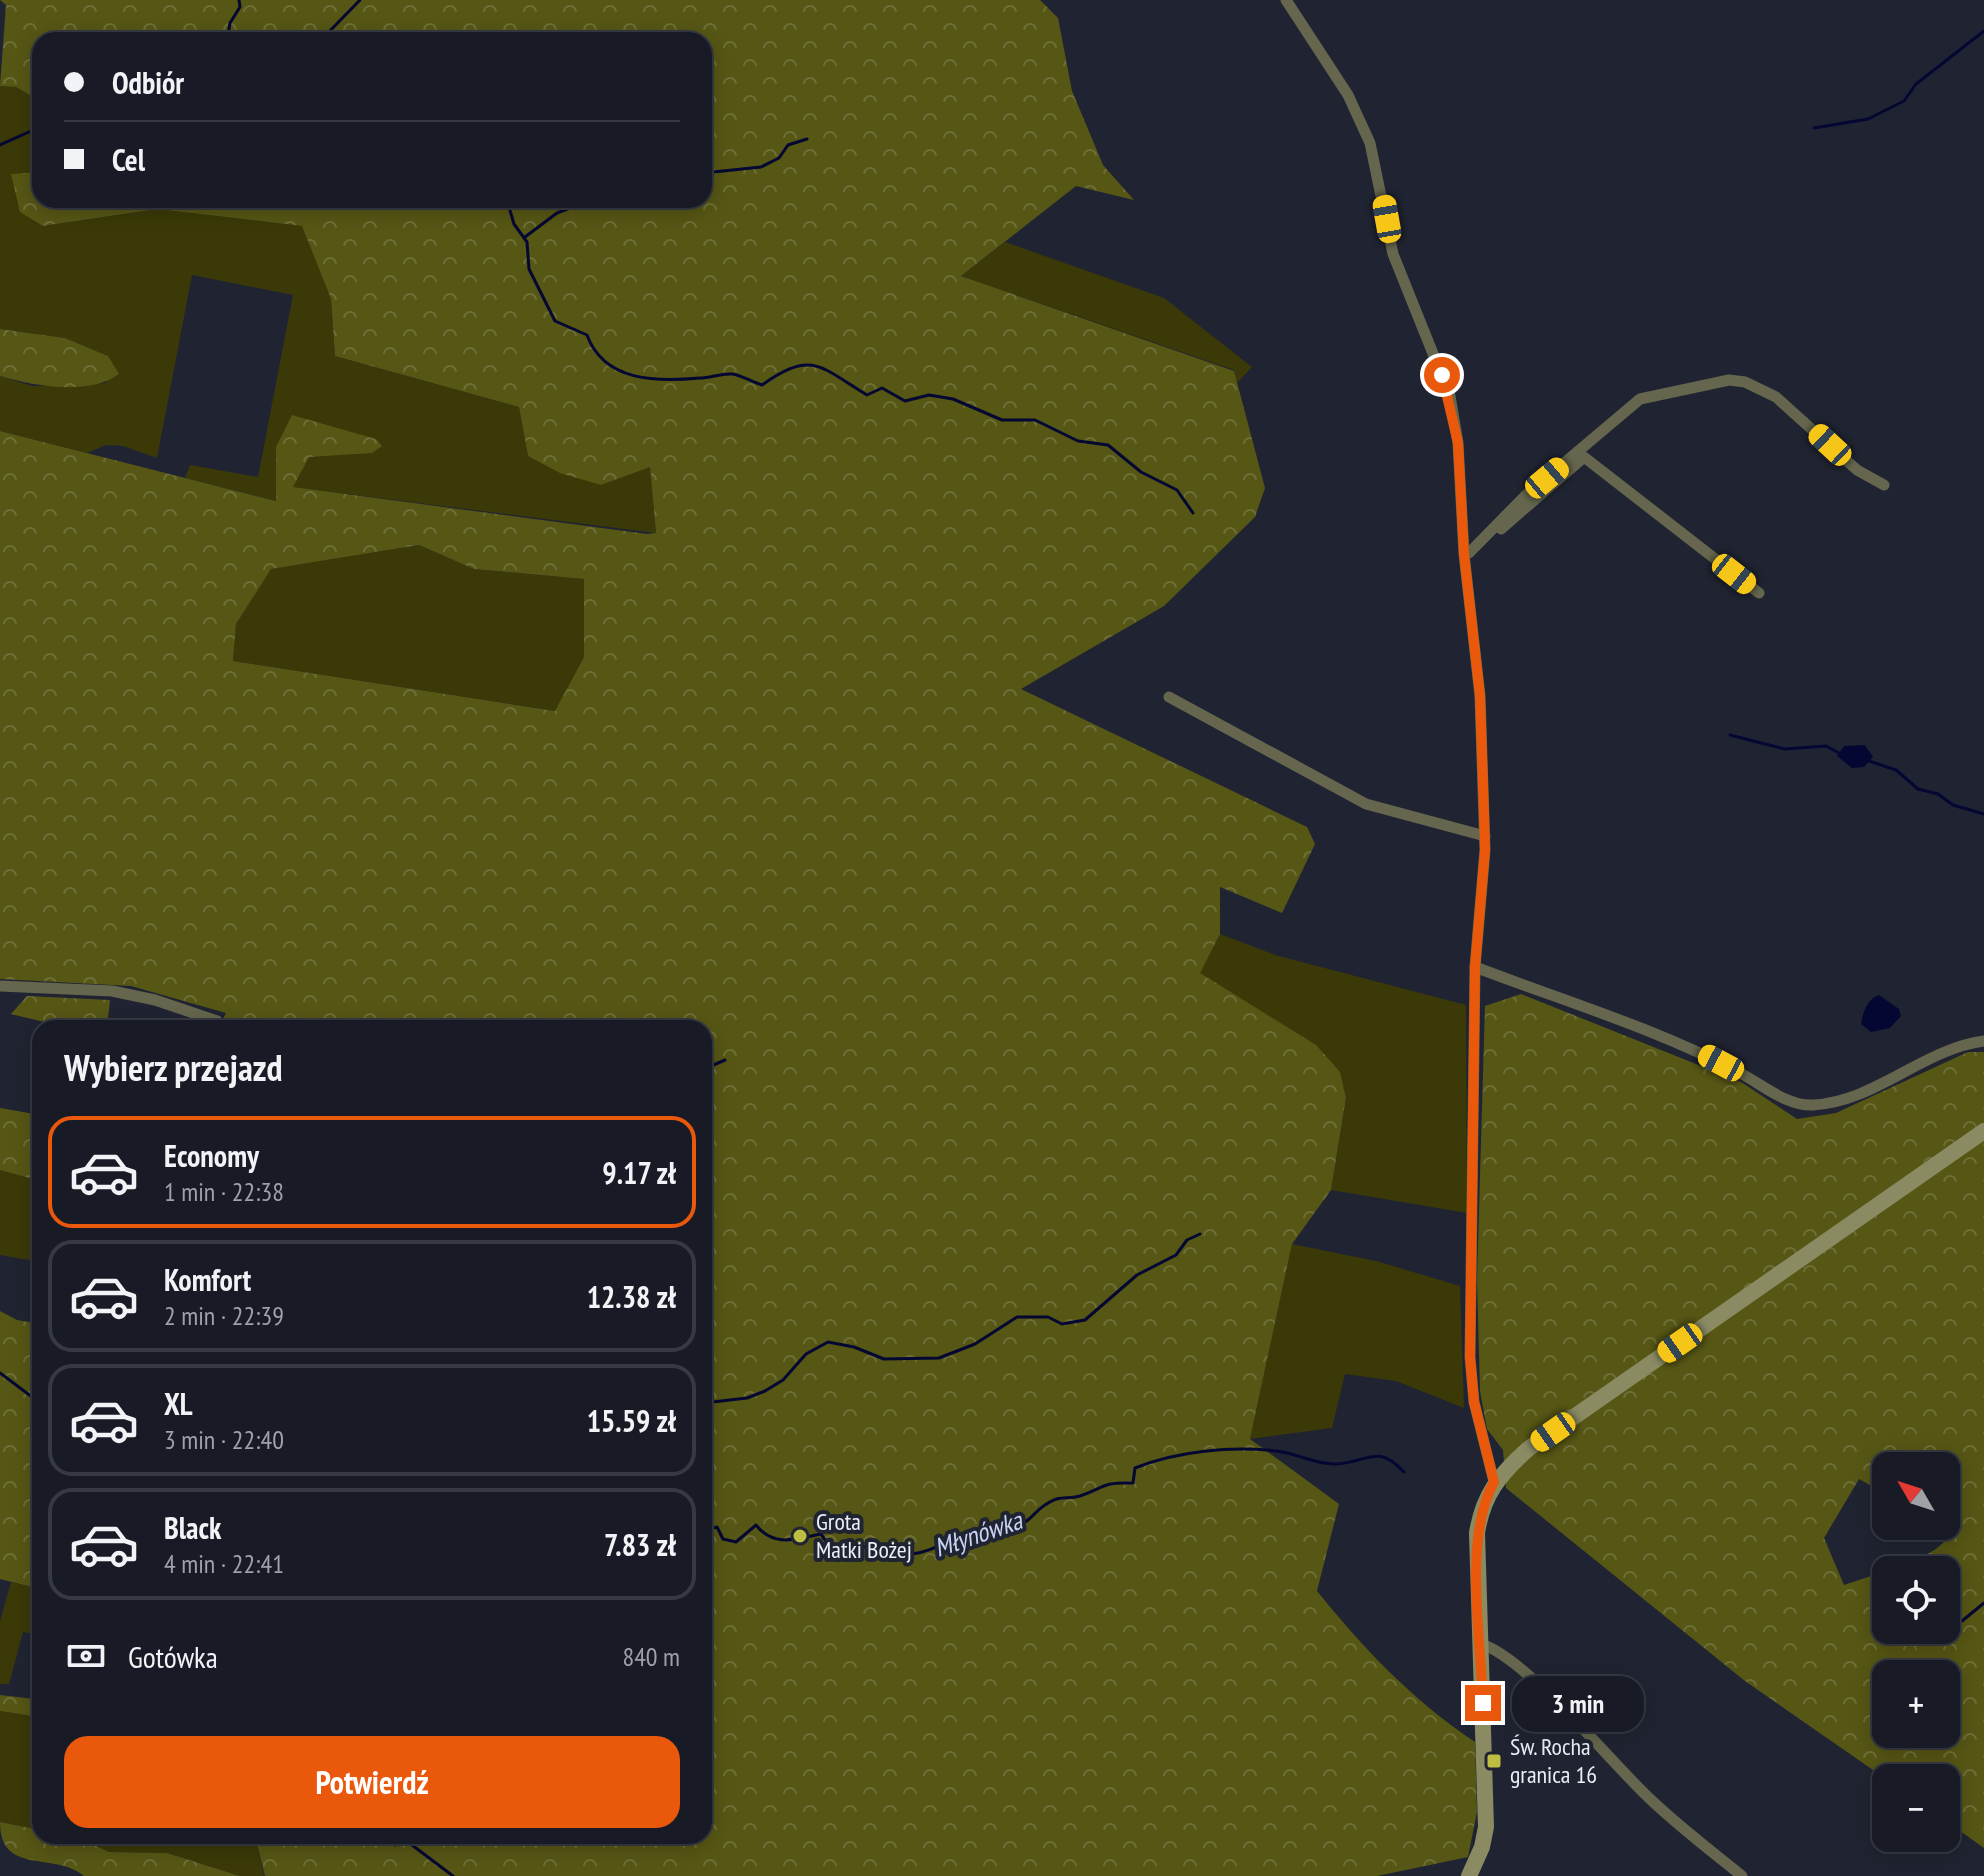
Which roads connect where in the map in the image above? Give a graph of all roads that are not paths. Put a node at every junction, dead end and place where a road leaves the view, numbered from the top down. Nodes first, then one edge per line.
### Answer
1 (1286, 0) edge
2 (1884, 485) dead end
3 (1467, 553) junction
4 (1759, 593) dead end
5 (1169, 697) dead end
6 (1485, 836) junction
7 (1475, 967) junction
8 (0, 986) edge
9 (214, 1020) edge
10 (1984, 1041) edge
11 (1984, 1131) edge
12 (1494, 1482) junction
13 (1481, 1644) junction
14 (1469, 1876) edge
15 (1742, 1876) edge

1 - 3 street
2 - 3 street
3 - 4 street
3 - 6 street
5 - 6 street
6 - 7 street
7 - 10 street
7 - 12 street
8 - 9 street
11 - 12 street
12 - 13 street
13 - 14 street
13 - 15 street

